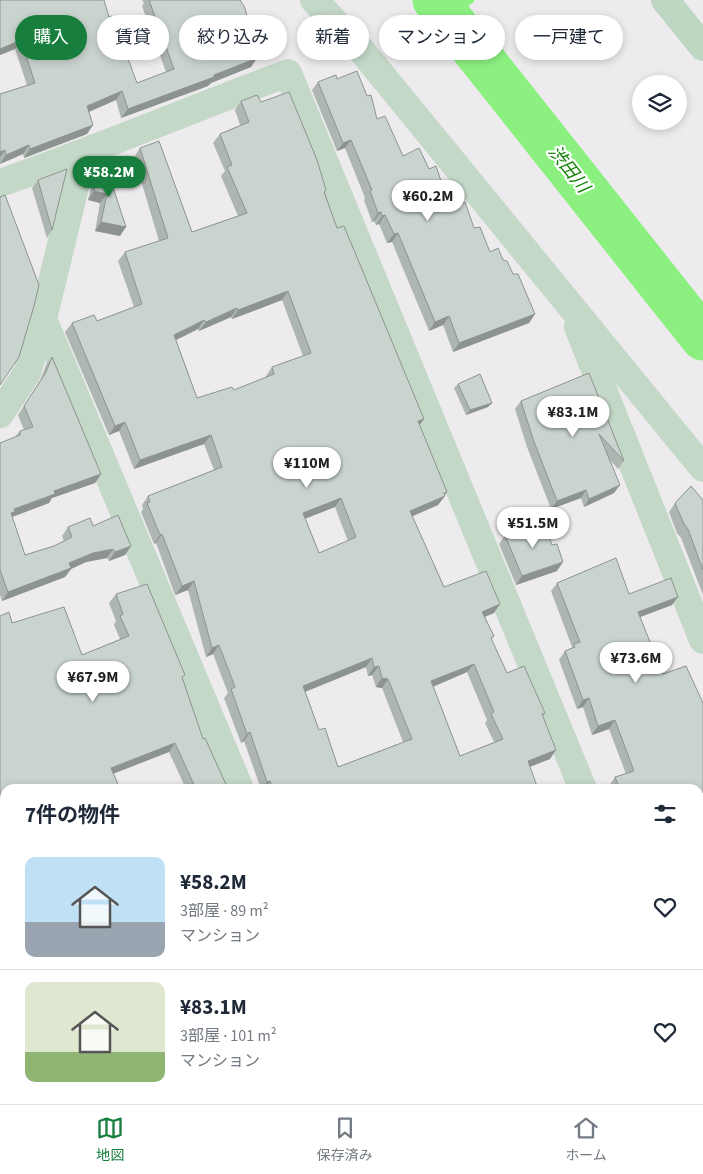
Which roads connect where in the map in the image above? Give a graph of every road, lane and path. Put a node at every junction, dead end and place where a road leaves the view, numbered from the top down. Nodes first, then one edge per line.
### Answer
1 (314, 0) edge
2 (665, 0) edge
3 (703, 47) edge
4 (83, 154) junction
5 (0, 183) edge
6 (568, 303) junction
7 (43, 319) junction
8 (0, 414) edge
9 (703, 468) edge
10 (703, 640) edge
11 (238, 784) edge
12 (574, 784) edge

1 - 6 street
2 - 3 street
4 - 5 street
4 - 7 street
4 - 12 street
6 - 9 street
6 - 10 street
7 - 8 street
7 - 11 street

